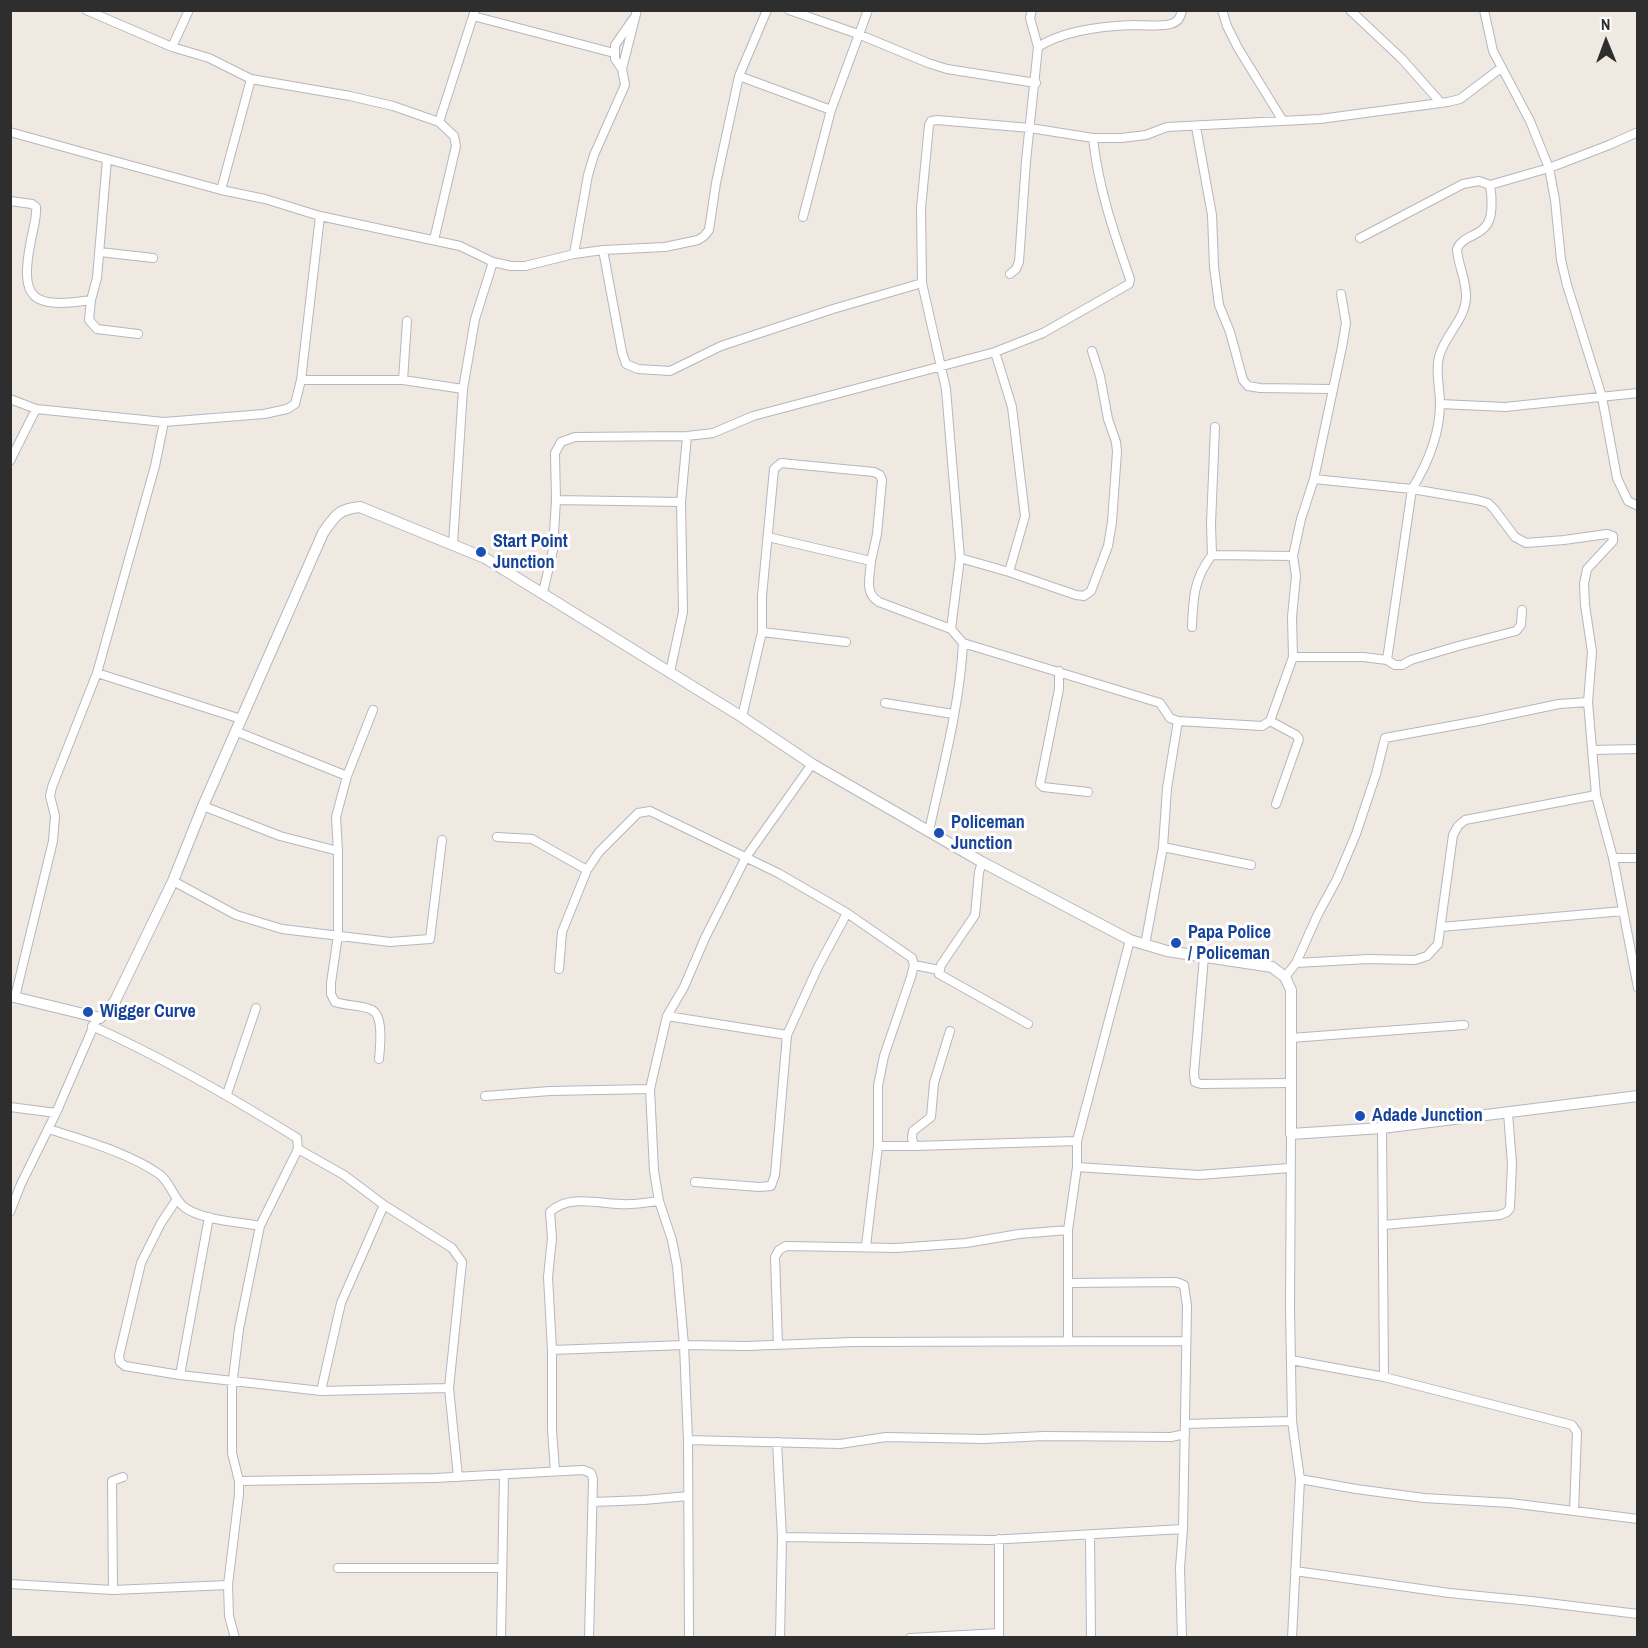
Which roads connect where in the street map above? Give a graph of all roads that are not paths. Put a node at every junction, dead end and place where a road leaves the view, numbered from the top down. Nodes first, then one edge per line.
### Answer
1 (86, 10) edge
2 (189, 10) edge
3 (766, 10) edge
4 (789, 10) edge
5 (868, 10) edge
6 (1032, 10) edge
7 (1182, 10) edge
8 (1222, 10) edge
9 (1350, 10) edge
10 (1484, 10) edge
11 (474, 13) edge
12 (636, 14) edge
13 (858, 34) junction
14 (172, 47) junction
15 (1038, 47) junction
16 (614, 53) junction
17 (1501, 68) junction
18 (622, 69) junction
19 (739, 76) junction
20 (251, 79) junction
21 (1036, 83) junction
22 (1441, 103) junction
23 (831, 110) junction
24 (1283, 121) junction
25 (439, 122) junction
26 (1196, 127) junction
27 (1030, 128) junction
28 (10, 132) edge
29 (1638, 132) edge
30 (1093, 138) junction
31 (107, 159) junction
32 (1548, 168) junction
33 (1490, 185) junction
34 (221, 190) junction
35 (10, 201) edge
36 (320, 216) junction
37 (803, 217) dead end
38 (1360, 238) dead end
39 (434, 240) junction
40 (603, 250) junction
41 (100, 252) junction
42 (574, 254) junction
43 (153, 258) dead end
44 (493, 262) junction
45 (1010, 274) dead end
46 (922, 283) junction
47 (1341, 294) dead end
48 (91, 300) junction
49 (407, 321) dead end
50 (138, 334) dead end
51 (1092, 351) dead end
52 (995, 352) junction
53 (941, 366) junction
54 (301, 380) junction
55 (403, 380) junction
56 (463, 389) junction
57 (1332, 389) junction
58 (1638, 393) edge
59 (1602, 397) junction
60 (10, 399) edge
61 (1440, 404) junction
62 (36, 409) junction
63 (164, 422) junction
64 (1215, 427) dead end
65 (687, 436) junction
66 (10, 461) edge
67 (1314, 479) junction
68 (1412, 489) junction
69 (556, 500) junction
70 (681, 502) junction
71 (1638, 506) edge
72 (768, 537) junction
73 (453, 544) junction
74 (1212, 555) junction
75 (1293, 556) junction
76 (960, 558) junction
77 (871, 561) junction
78 (1009, 572) junction
79 (543, 592) junction
80 (1522, 610) dead end
81 (1192, 627) dead end
82 (951, 629) junction
83 (762, 632) junction
84 (846, 642) dead end
85 (963, 643) junction
86 (1293, 657) junction
87 (1387, 660) junction
88 (1059, 671) junction
89 (670, 672) junction
90 (98, 673) junction
91 (1588, 702) junction
92 (885, 703) dead end
93 (373, 710) dead end
94 (953, 714) junction
95 (742, 717) junction
96 (242, 719) junction
97 (1178, 721) junction
98 (1270, 721) junction
99 (235, 731) junction
100 (1638, 749) edge
101 (1592, 750) junction
102 (812, 764) junction
103 (347, 776) junction
104 (1088, 792) dead end
105 (1596, 795) junction
106 (1276, 804) dead end
107 (203, 806) junction
108 (928, 831) junction
109 (496, 837) dead end
110 (442, 840) dead end
111 (1163, 847) junction
112 (338, 851) junction
113 (746, 857) junction
114 (1613, 858) junction
115 (1638, 858) edge
116 (982, 862) junction
117 (1251, 865) dead end
118 (587, 870) junction
119 (173, 881) junction
120 (1623, 911) junction
121 (847, 913) junction
122 (1441, 927) junction
123 (338, 935) junction
124 (1130, 940) junction
125 (1144, 945) junction
126 (1204, 957) junction
127 (1296, 963) junction
128 (914, 965) junction
129 (559, 969) dead end
130 (939, 970) junction
131 (1285, 977) junction
132 (1638, 988) edge
133 (13, 996) edge
134 (256, 1008) dead end
135 (667, 1016) junction
136 (96, 1022) junction
137 (1028, 1024) dead end
138 (1464, 1025) dead end
139 (950, 1031) dead end
140 (787, 1035) junction
141 (1291, 1038) junction
142 (379, 1059) dead end
143 (1291, 1083) junction
144 (650, 1089) junction
145 (227, 1094) junction
146 (485, 1096) dead end
147 (1638, 1096) edge
148 (10, 1107) edge
149 (56, 1113) junction
150 (1508, 1113) junction
151 (1382, 1128) junction
152 (48, 1129) junction
153 (1291, 1134) junction
154 (1077, 1141) junction
155 (878, 1146) junction
156 (914, 1146) junction
157 (298, 1149) junction
158 (1077, 1167) junction
159 (1289, 1168) junction
160 (695, 1182) dead end
161 (177, 1199) junction
162 (659, 1201) junction
163 (384, 1205) junction
164 (10, 1212) edge
165 (209, 1217) junction
166 (1383, 1225) junction
167 (260, 1226) junction
168 (1068, 1230) junction
169 (866, 1246) junction
170 (1068, 1283) junction
171 (1068, 1340) junction
172 (1186, 1341) junction
173 (684, 1344) junction
174 (778, 1345) junction
175 (552, 1350) junction
176 (1291, 1360) junction
177 (180, 1375) junction
178 (1384, 1377) junction
179 (233, 1380) junction
180 (449, 1388) junction
181 (321, 1391) junction
182 (1292, 1421) junction
183 (1185, 1424) junction
184 (1185, 1434) junction
185 (688, 1440) junction
186 (777, 1442) junction
187 (555, 1471) junction
188 (504, 1474) junction
189 (458, 1476) junction
190 (123, 1477) dead end
191 (1300, 1479) junction
192 (239, 1481) junction
193 (688, 1496) junction
194 (592, 1502) junction
195 (1574, 1511) junction
196 (1638, 1519) edge
197 (1183, 1529) junction
198 (1090, 1536) junction
199 (782, 1537) junction
200 (999, 1539) junction
201 (338, 1568) dead end
202 (501, 1568) junction
203 (1295, 1571) junction
204 (10, 1584) edge
205 (228, 1585) junction
206 (113, 1590) junction
207 (1638, 1614) edge
208 (999, 1635) edge
209 (235, 1638) edge
210 (501, 1638) edge
211 (589, 1638) edge
212 (689, 1638) edge
213 (780, 1638) edge
214 (910, 1638) edge
215 (1091, 1638) edge
216 (1182, 1638) edge
217 (1292, 1638) edge

1 - 14 street
2 - 14 street
3 - 19 street
4 - 13 street
5 - 13 street
6 - 15 street
7 - 15 street
8 - 24 street
9 - 22 street
10 - 17 street
11 - 16 street
11 - 25 street
12 - 16 street
12 - 18 street
13 - 21 street
13 - 23 street
14 - 20 street
15 - 21 street
16 - 18 street
17 - 22 street
17 - 32 street
18 - 42 street
19 - 23 street
19 - 40 street
20 - 25 street
20 - 34 street
21 - 27 street
22 - 24 street
23 - 37 street
24 - 26 street
25 - 39 street
26 - 30 street
26 - 57 street
27 - 30 street
27 - 45 street
27 - 46 street
28 - 31 street
29 - 32 street
30 - 52 street
31 - 34 street
31 - 41 street
32 - 33 street
32 - 59 street
33 - 38 street
33 - 61 street
34 - 36 street
35 - 48 street
36 - 39 street
36 - 54 street
39 - 44 street
40 - 42 street
40 - 46 street
41 - 43 street
41 - 48 street
42 - 44 street
44 - 56 street
46 - 53 street
47 - 57 street
48 - 50 street
49 - 55 street
51 - 78 street
52 - 53 street
52 - 78 street
53 - 65 street
53 - 76 street
54 - 55 street
54 - 63 street
55 - 56 street
56 - 73 street
57 - 67 street
58 - 59 street
59 - 61 street
59 - 71 street
60 - 62 street
61 - 68 street
62 - 63 street
62 - 66 street
63 - 90 street
64 - 74 street
65 - 69 street
65 - 70 street
67 - 68 street
67 - 75 street
68 - 87 street
68 - 91 street
69 - 70 street
69 - 79 street
70 - 89 street
72 - 77 street
72 - 77 street
72 - 83 street
73 - 79 street
73 - 96 street
74 - 75 street
74 - 81 street
75 - 86 street
76 - 78 street
76 - 82 street
77 - 82 street
79 - 89 street
80 - 87 street
82 - 85 street
83 - 84 street
83 - 95 street
85 - 88 street
85 - 94 street
86 - 87 street
86 - 98 street
88 - 97 street
88 - 104 street
89 - 95 street
90 - 96 street
90 - 133 street
91 - 101 street
91 - 127 street
92 - 94 street
93 - 103 street
94 - 108 street
95 - 102 street
96 - 99 street
97 - 98 street
97 - 111 street
98 - 106 street
99 - 103 street
99 - 107 street
100 - 101 street
101 - 105 street
102 - 108 street
102 - 113 street
103 - 112 street
105 - 114 street
105 - 122 street
107 - 112 street
107 - 119 street
108 - 116 street
109 - 118 street
110 - 123 street
111 - 117 street
111 - 125 street
112 - 123 street
113 - 118 street
113 - 121 street
113 - 135 street
114 - 115 street
114 - 120 street
116 - 124 street
116 - 130 street
118 - 129 street
119 - 123 street
119 - 136 street
120 - 122 street
120 - 132 street
121 - 128 street
121 - 140 street
122 - 127 street
123 - 142 street
124 - 125 street
124 - 154 street
125 - 126 street
126 - 131 street
126 - 143 street
127 - 131 street
128 - 130 street
128 - 155 street
130 - 137 street
131 - 141 street
133 - 136 street
134 - 145 street
135 - 140 street
135 - 144 street
136 - 145 street
136 - 149 street
138 - 141 street
139 - 156 street
140 - 160 street
141 - 143 street
143 - 153 street
144 - 146 street
144 - 162 street
145 - 157 street
147 - 150 street
148 - 149 street
149 - 152 street
150 - 151 street
150 - 166 street
151 - 153 street
151 - 166 street
152 - 161 street
152 - 164 street
153 - 159 street
154 - 156 street
154 - 158 street
155 - 156 street
155 - 169 street
157 - 163 street
157 - 167 street
158 - 159 street
158 - 168 street
159 - 176 street
161 - 165 street
161 - 177 street
162 - 173 street
162 - 175 street
163 - 180 street
163 - 181 street
165 - 167 street
165 - 177 street
166 - 178 street
167 - 179 street
168 - 169 street
168 - 170 street
169 - 174 street
170 - 171 street
170 - 172 street
171 - 172 street
171 - 174 street
172 - 183 street
173 - 174 street
173 - 175 street
173 - 185 street
175 - 187 street
176 - 178 street
176 - 182 street
177 - 179 street
178 - 195 street
179 - 181 street
179 - 192 street
180 - 181 street
180 - 189 street
182 - 183 street
182 - 191 street
183 - 184 street
184 - 186 street
184 - 197 street
185 - 186 street
185 - 193 street
186 - 199 street
187 - 188 street
187 - 194 street
188 - 189 street
188 - 202 street
189 - 192 street
190 - 206 street
191 - 195 street
191 - 203 street
192 - 205 street
193 - 194 street
193 - 212 street
194 - 211 street
195 - 196 street
197 - 198 street
197 - 216 street
198 - 200 street
198 - 215 street
199 - 200 street
199 - 213 street
200 - 208 street
201 - 202 street
202 - 210 street
203 - 207 street
203 - 217 street
204 - 206 street
205 - 206 street
205 - 209 street
208 - 214 street

